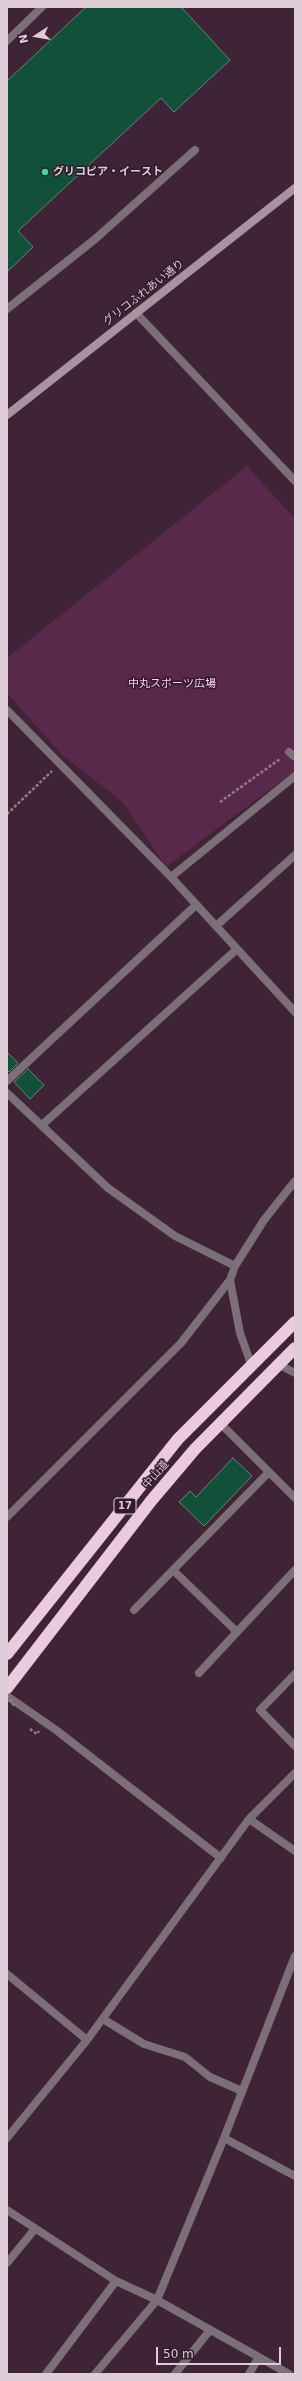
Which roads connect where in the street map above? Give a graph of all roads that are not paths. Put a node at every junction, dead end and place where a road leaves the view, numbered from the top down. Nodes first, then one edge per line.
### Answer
1 (42, 7) edge
2 (7, 41) edge
3 (195, 150) dead end
4 (295, 188) edge
5 (7, 309) edge
6 (136, 313) junction
7 (7, 415) edge
8 (295, 481) edge
9 (7, 710) edge
10 (295, 776) edge
11 (295, 855) edge
12 (171, 877) junction
13 (196, 905) junction
14 (216, 926) junction
15 (237, 949) junction
16 (295, 1012) edge
17 (7, 1081) edge
18 (7, 1094) edge
19 (42, 1125) junction
20 (295, 1181) edge
21 (235, 1266) junction
22 (230, 1280) junction
23 (295, 1322) edge
24 (295, 1348) edge
25 (252, 1364) junction
26 (278, 1364) junction
27 (295, 1373) edge
28 (220, 1423) junction
29 (269, 1472) junction
30 (295, 1498) edge
31 (7, 1518) edge
32 (173, 1570) junction
33 (295, 1570) edge
34 (134, 1610) dead end
35 (237, 1632) junction
36 (7, 1654) edge
37 (199, 1673) dead end
38 (295, 1674) edge
39 (7, 1688) edge
40 (7, 1696) edge
41 (295, 1746) edge
42 (295, 1773) edge
43 (249, 1819) junction
44 (295, 1851) edge
45 (220, 1858) junction
46 (295, 1956) edge
47 (7, 1974) edge
48 (103, 2019) junction
49 (87, 2040) junction
50 (242, 2091) junction
51 (7, 2138) edge
52 (224, 2138) junction
53 (295, 2176) edge
54 (7, 2210) edge
55 (34, 2230) junction
56 (7, 2263) edge
57 (116, 2281) junction
58 (157, 2300) junction
59 (210, 2330) junction
60 (259, 2357) junction
61 (46, 2374) edge
62 (95, 2374) edge
63 (175, 2374) edge
64 (249, 2374) edge
65 (289, 2374) edge

1 - 2 street
3 - 5 street
4 - 6 street, グリコふれあい通り
6 - 7 street, グリコふれあい通り
6 - 8 street
9 - 12 street
10 - 12 street
11 - 14 street
12 - 13 street
13 - 14 street
13 - 17 street
14 - 15 street
15 - 16 street
15 - 19 street
18 - 19 street
19 - 21 street
20 - 21 street
21 - 22 street
22 - 25 street
22 - 31 street
23 - 25 highway, 中山道 / 17
24 - 26 highway, 中山道 / 17
25 - 36 highway, 中山道 / 17
26 - 27 street
26 - 28 highway, 中山道 / 17
28 - 29 street
28 - 39 highway, 中山道 / 17
29 - 30 street
29 - 32 street
32 - 34 street
32 - 35 street
33 - 35 street
35 - 37 street
38 - 41 street
40 - 45 street
42 - 43 street
43 - 44 street
43 - 45 street
45 - 48 street
46 - 50 street
47 - 49 street
48 - 49 street
48 - 50 street
49 - 51 street
50 - 52 street
52 - 53 street
52 - 58 street
54 - 55 street
55 - 56 street
55 - 57 street
57 - 58 street
57 - 61 street
58 - 59 street
58 - 62 street
59 - 60 street
59 - 63 street
60 - 64 street
60 - 65 street

